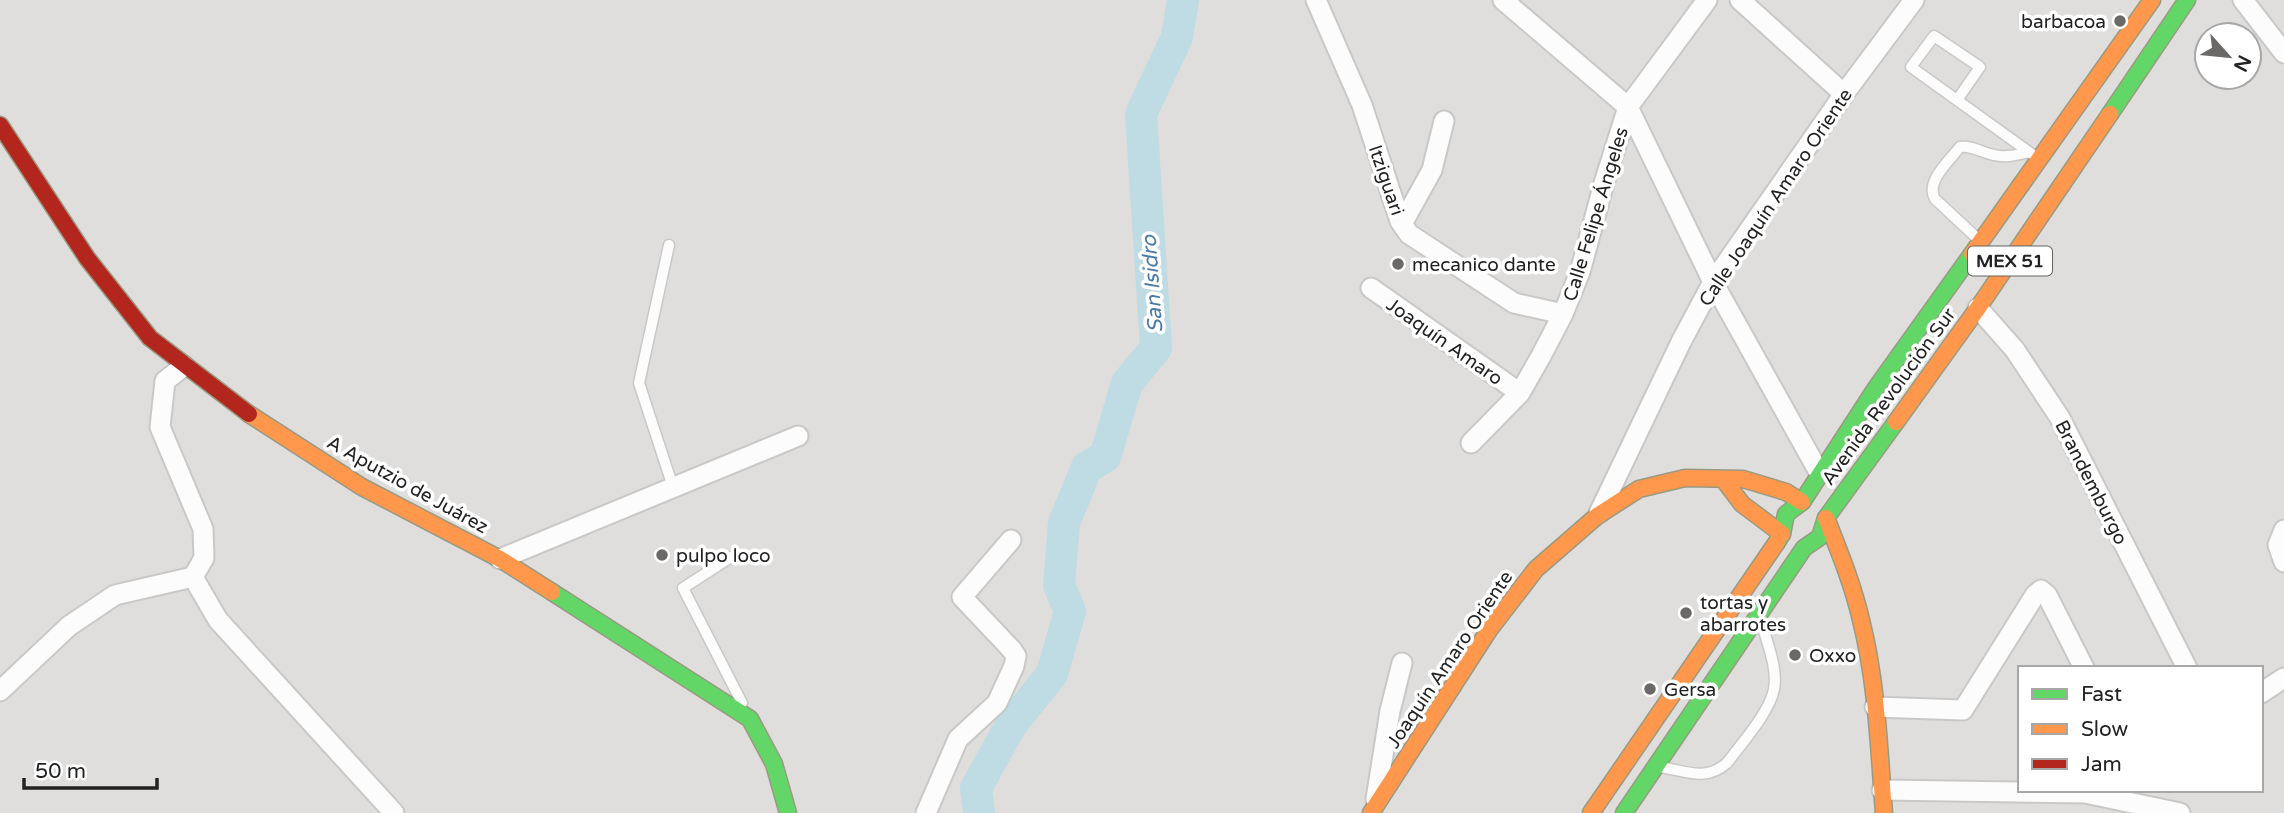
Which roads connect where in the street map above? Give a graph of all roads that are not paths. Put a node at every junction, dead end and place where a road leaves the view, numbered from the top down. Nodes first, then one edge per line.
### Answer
1 (1316, 0) edge
2 (1503, 0) edge
3 (1707, 0) edge
4 (1740, 0) edge
5 (1914, 0) edge
6 (2187, 0) edge
7 (2243, 0) edge
8 (2146, 2) edge
9 (2284, 53) edge
10 (1844, 94) junction
11 (1957, 100) junction
12 (1628, 107) junction
13 (1444, 121) dead end
14 (0, 125) edge
15 (2034, 156) junction
16 (1402, 224) junction
17 (1981, 242) junction
18 (668, 245) dead end
19 (1713, 282) junction
20 (1371, 288) dead end
21 (1978, 309) junction
22 (1563, 314) junction
23 (184, 366) junction
24 (1520, 393) junction
25 (798, 436) dead end
26 (1471, 443) dead end
27 (1820, 474) junction
28 (1723, 479) junction
29 (673, 487) junction
30 (1802, 502) junction
31 (1597, 516) junction
32 (1826, 518) junction
33 (2284, 530) edge
34 (1782, 534) junction
35 (1011, 540) dead end
36 (1804, 548) junction
37 (731, 557) dead end
38 (499, 559) junction
39 (2284, 562) edge
40 (1844, 563) junction
41 (193, 577) junction
42 (1760, 614) junction
43 (1402, 663) dead end
44 (2083, 666) edge
45 (2186, 666) edge
46 (2284, 678) edge
47 (0, 691) edge
48 (2263, 691) edge
49 (1875, 707) junction
50 (750, 719) junction
51 (1656, 766) junction
52 (1882, 790) junction
53 (2018, 791) edge
54 (2086, 792) edge
55 (1373, 809) edge
56 (394, 813) edge
57 (789, 813) edge
58 (926, 813) edge
59 (1591, 813) edge
60 (1624, 813) edge
61 (1884, 813) edge
62 (2180, 813) edge

1 - 16 street, Itziguari
2 - 12 street
3 - 12 street, Calle Felipe Ángeles
4 - 10 street
5 - 10 street, Calle Joaquín Amaro Oriente
6 - 21 street, Avenida Revolución Sur / MEX 51
7 - 9 street
8 - 15 street, Avenida Revolución Sur / MEX 51
10 - 19 street, Calle Joaquín Amaro Oriente
11 - 11 lane
11 - 15 lane
12 - 19 street
12 - 22 street, Calle Felipe Ángeles
13 - 16 street
14 - 23 street, A Aputzio de Juárez
15 - 17 street, Avenida Revolución Sur / MEX 51
15 - 17 lane
16 - 22 street, Itziguari
17 - 27 street, Avenida Revolución Sur / MEX 51
18 - 29 lane
19 - 27 street
19 - 31 street, Calle Joaquín Amaro Oriente
20 - 24 street, Joaquín Amaro
21 - 32 street, Avenida Revolución Sur / MEX 51
21 - 45 street, Brandemburgo
22 - 24 street, Calle Felipe Ángeles
23 - 38 street, A Aputzio de Juárez
23 - 41 street
24 - 26 street, Calle Felipe Ángeles
25 - 29 street
27 - 30 street, Avenida Revolución Sur / MEX 51
28 - 30 street, Joaquín Amaro Oriente
28 - 31 street, Joaquín Amaro Oriente
28 - 34 street
29 - 38 street
30 - 32 street
30 - 34 street, Avenida Revolución Sur / MEX 51
31 - 55 street, Joaquín Amaro Oriente
32 - 36 street, Avenida Revolución Sur / MEX 51
32 - 40 street
33 - 39 street
34 - 36 street
34 - 59 street, Avenida Revolución Sur / MEX 51
35 - 58 street
36 - 40 street
36 - 42 street, Avenida Revolución Sur / MEX 51
37 - 50 lane
38 - 50 street, A Aputzio de Juárez
40 - 49 street
41 - 47 street
41 - 56 street
42 - 51 street, Avenida Revolución Sur / MEX 51
42 - 51 lane
43 - 55 street
44 - 49 street
46 - 48 street
49 - 52 street
50 - 57 street, A Aputzio de Juárez
51 - 60 street, Avenida Revolución Sur / MEX 51
52 - 53 street
52 - 61 street
54 - 62 street

